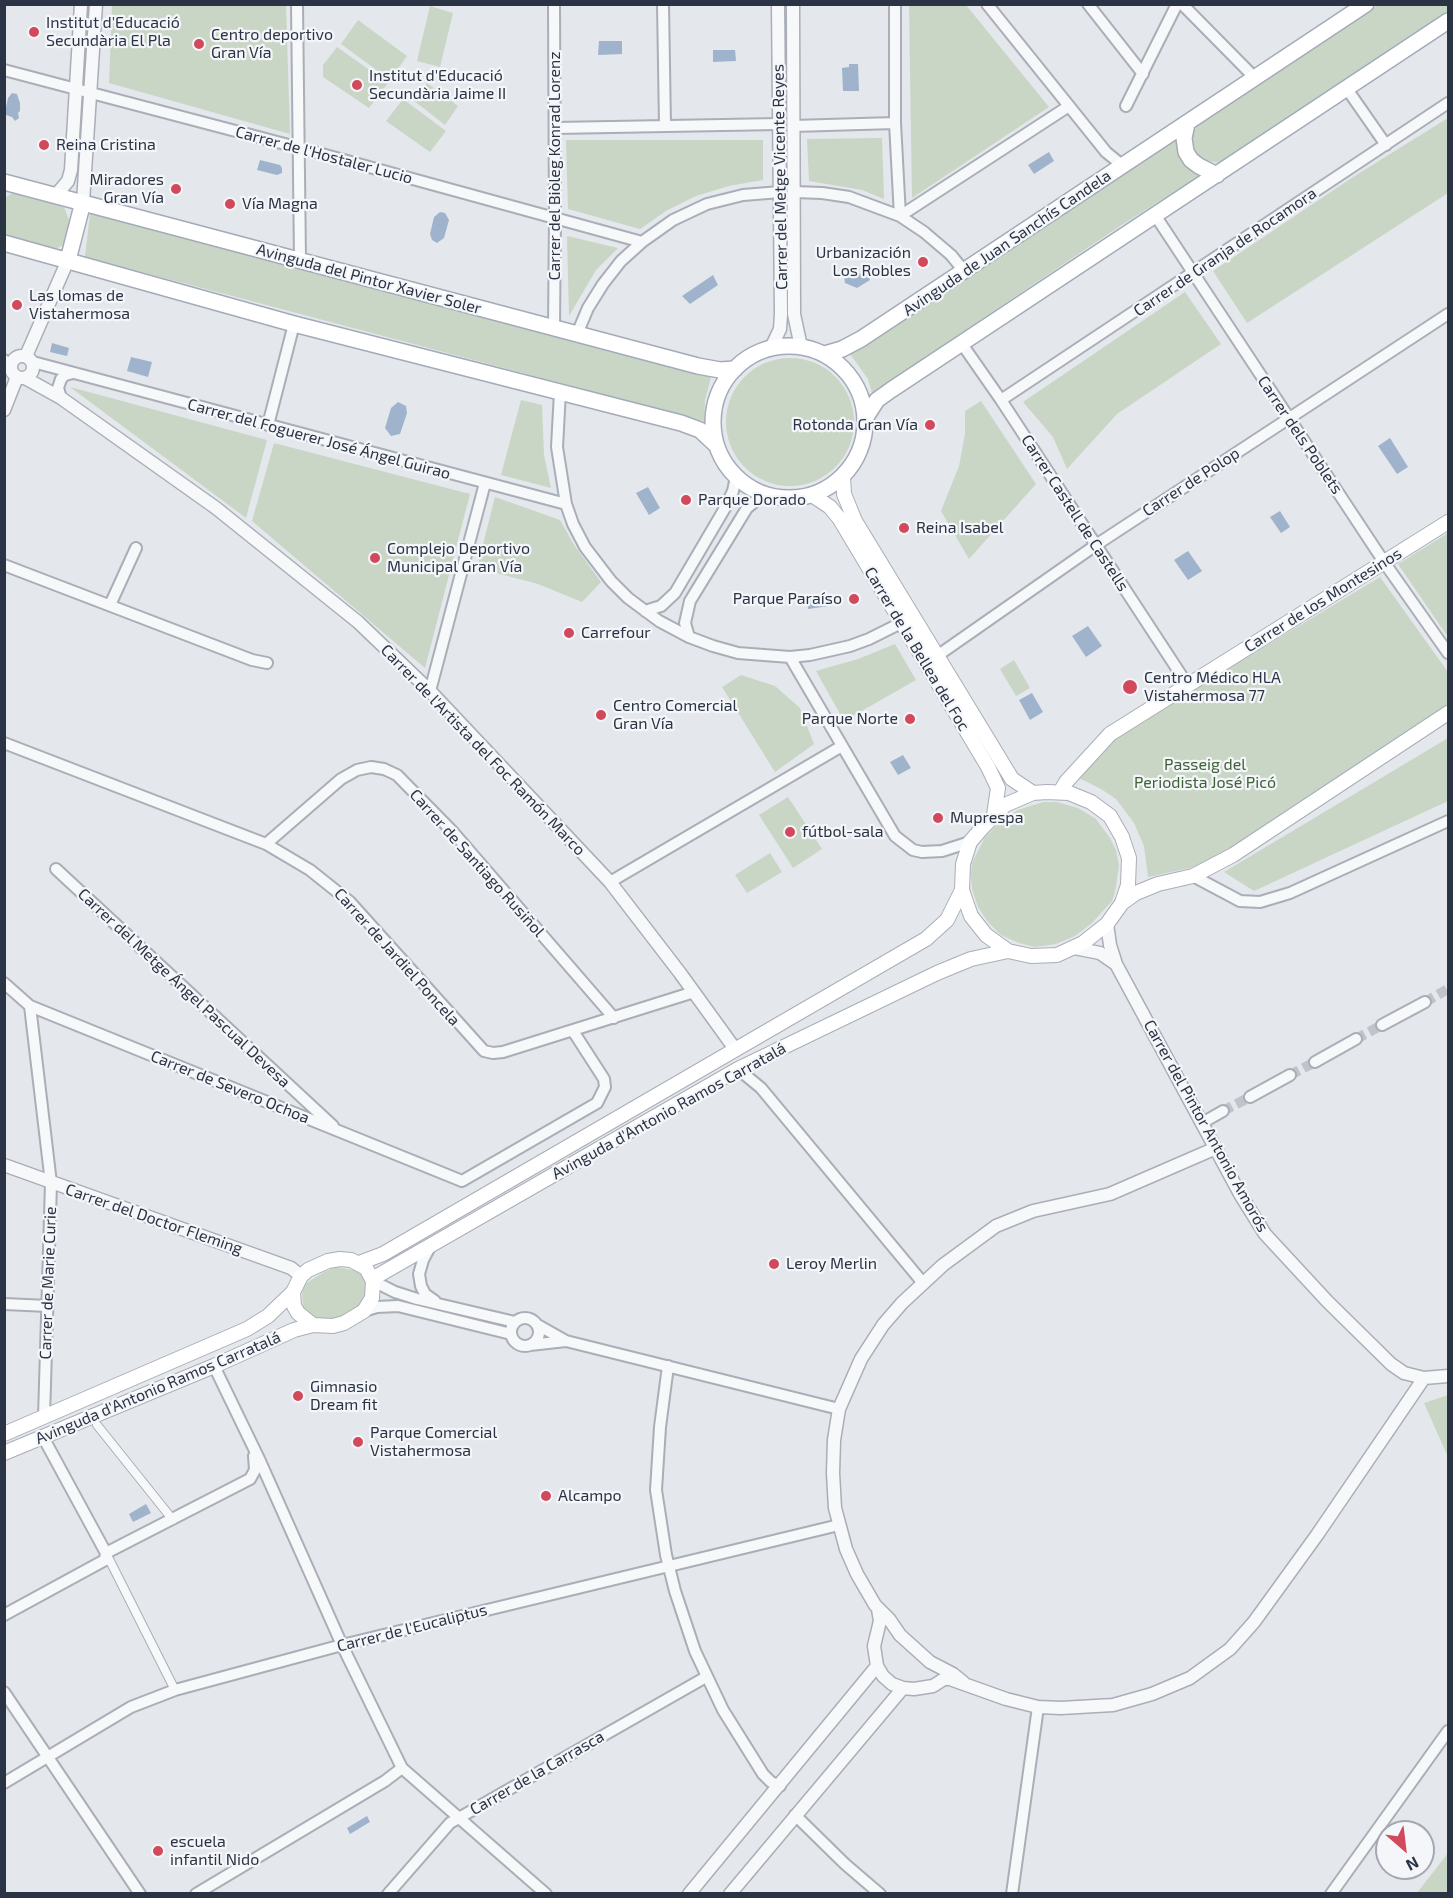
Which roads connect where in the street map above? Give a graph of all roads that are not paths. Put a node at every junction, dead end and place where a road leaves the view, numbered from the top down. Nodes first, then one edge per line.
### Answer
1 (81, 4) edge
2 (96, 4) edge
3 (297, 4) edge
4 (554, 4) edge
5 (663, 4) edge
6 (778, 4) edge
7 (793, 4) edge
8 (896, 4) edge
9 (987, 4) edge
10 (1088, 4) edge
11 (1177, 4) edge
12 (1182, 4) edge
13 (1364, 5) edge
14 (1449, 21) edge
15 (4, 70) edge
16 (1143, 75) junction
17 (1254, 78) junction
18 (75, 89) junction
19 (1347, 89) junction
20 (89, 93) junction
21 (1449, 103) edge
22 (1069, 106) junction
23 (1126, 106) dead end
24 (895, 123) junction
25 (779, 124) junction
26 (1187, 124) junction
27 (665, 126) junction
28 (793, 126) junction
29 (555, 128) junction
30 (1386, 145) junction
31 (300, 148) junction
32 (1123, 166) junction
33 (1216, 175) junction
34 (4, 182) edge
35 (780, 192) junction
36 (794, 192) junction
37 (56, 195) junction
38 (83, 202) junction
39 (900, 216) junction
40 (1155, 216) junction
41 (555, 217) junction
42 (642, 242) junction
43 (4, 243) edge
44 (68, 260) junction
45 (300, 260) junction
46 (964, 271) junction
47 (1193, 273) junction
48 (1449, 314) edge
49 (294, 324) junction
50 (554, 328) junction
51 (578, 334) junction
52 (962, 344) junction
53 (801, 347) junction
54 (771, 348) junction
55 (825, 354) junction
56 (21, 367) edge
57 (735, 369) junction
58 (73, 373) junction
59 (560, 392) junction
60 (61, 398) junction
61 (1001, 400) junction
62 (4, 410) edge
63 (866, 417) junction
64 (1289, 418) junction
65 (268, 425) junction
66 (716, 445) junction
67 (736, 477) junction
68 (843, 477) junction
69 (485, 483) junction
70 (764, 494) junction
71 (812, 495) junction
72 (566, 504) junction
73 (1449, 522) edge
74 (1096, 545) junction
75 (136, 548) dead end
76 (1384, 562) junction
77 (4, 565) edge
78 (110, 605) junction
79 (645, 611) junction
80 (901, 623) junction
81 (689, 637) junction
82 (1449, 653) edge
83 (938, 656) junction
84 (790, 657) junction
85 (267, 663) dead end
86 (1187, 684) junction
87 (430, 691) junction
88 (1449, 713) edge
89 (4, 743) edge
90 (842, 746) junction
91 (1060, 792) junction
92 (1033, 793) junction
93 (994, 815) junction
94 (1449, 821) edge
95 (970, 842) junction
96 (266, 844) junction
97 (56, 869) dead end
98 (1193, 876) junction
99 (610, 882) junction
100 (962, 890) junction
101 (1122, 903) junction
102 (1107, 924) junction
103 (1074, 948) junction
104 (1008, 951) junction
105 (1116, 964) junction
106 (4, 983) edge
107 (694, 992) junction
108 (1425, 1002) tunnel mouth
109 (30, 1006) junction
110 (614, 1018) junction
111 (1382, 1025) tunnel mouth
112 (573, 1030) junction
113 (1356, 1039) tunnel mouth
114 (735, 1049) junction
115 (1315, 1062) tunnel mouth
116 (738, 1069) junction
117 (1290, 1075) tunnel mouth
118 (1250, 1097) tunnel mouth
119 (1223, 1111) tunnel mouth
120 (1202, 1123) junction
121 (338, 1130) junction
122 (1216, 1148) junction
123 (4, 1166) edge
124 (51, 1183) junction
125 (431, 1245) junction
126 (359, 1263) junction
127 (302, 1276) junction
128 (373, 1280) junction
129 (923, 1283) junction
130 (293, 1292) junction
131 (4, 1304) edge
132 (440, 1305) junction
133 (48, 1306) junction
134 (364, 1311) junction
135 (515, 1322) junction
136 (536, 1324) junction
137 (313, 1325) junction
138 (511, 1334) junction
139 (566, 1341) junction
140 (530, 1345) junction
141 (214, 1366) junction
142 (668, 1366) junction
143 (1449, 1376) edge
144 (1424, 1378) junction
145 (839, 1409) junction
146 (44, 1417) junction
147 (97, 1425) dead end
148 (4, 1434) edge
149 (43, 1437) junction
150 (4, 1453) edge
151 (254, 1453) junction
152 (250, 1479) junction
153 (272, 1491) junction
154 (172, 1520) junction
155 (839, 1525) junction
156 (106, 1553) junction
157 (668, 1567) junction
158 (878, 1609) junction
159 (4, 1615) edge
160 (900, 1635) junction
161 (875, 1640) junction
162 (342, 1645) junction
163 (930, 1662) junction
164 (877, 1666) junction
165 (706, 1677) junction
166 (963, 1682) junction
167 (924, 1687) junction
168 (903, 1688) junction
169 (175, 1690) junction
170 (4, 1692) edge
171 (1038, 1707) junction
172 (1449, 1731) edge
173 (49, 1757) junction
174 (402, 1767) junction
175 (4, 1783) edge
176 (780, 1786) junction
177 (795, 1815) junction
178 (459, 1817) junction
179 (140, 1893) edge
180 (196, 1893) edge
181 (388, 1893) edge
182 (546, 1893) edge
183 (689, 1893) edge
184 (730, 1893) edge
185 (880, 1893) edge
186 (1012, 1893) edge
187 (1331, 1893) edge

1 - 18 street
2 - 20 street
3 - 31 street
4 - 29 street, Carrer del Biòleg Konrad Lorenz
5 - 27 street
6 - 25 street, Carrer del Metge Vicente Reyes
7 - 28 street, Carrer del Metge Vicente Reyes
8 - 24 street
9 - 22 street
10 - 16 street
11 - 16 street
12 - 17 street
13 - 17 main road, Avinguda de Juan Sanchís Candela
14 - 19 main road
15 - 18 street, Carrer de l'Hostaler Lucio
16 - 23 street
17 - 26 main road, Avinguda de Juan Sanchís Candela
18 - 20 street, Carrer de l'Hostaler Lucio
18 - 37 street
19 - 30 street
19 - 33 main road
20 - 31 street, Carrer de l'Hostaler Lucio
20 - 38 street
21 - 30 street, Carrer de Granja de Rocamora
22 - 32 street
22 - 39 street
24 - 28 street
24 - 39 street
25 - 27 street
25 - 35 street, Carrer del Metge Vicente Reyes
26 - 32 main road, Avinguda de Juan Sanchís Candela
26 - 33 main road
27 - 29 street
28 - 36 street, Carrer del Metge Vicente Reyes
29 - 41 street, Carrer del Biòleg Konrad Lorenz
30 - 47 street, Carrer de Granja de Rocamora
31 - 41 street, Carrer de l'Hostaler Lucio
31 - 45 street
32 - 46 main road, Avinguda de Juan Sanchís Candela
33 - 40 main road
34 - 37 main road, Avinguda del Pintor Xavier Soler
35 - 42 street
35 - 54 street, Carrer del Metge Vicente Reyes
36 - 39 street
36 - 53 street, Carrer del Metge Vicente Reyes
37 - 38 main road, Avinguda del Pintor Xavier Soler
38 - 44 main road
38 - 45 main road, Avinguda del Pintor Xavier Soler
39 - 46 street
40 - 47 street, Carrer dels Poblets
40 - 52 main road
41 - 42 street, Carrer de l'Hostaler Lucio
41 - 50 street, Carrer del Biòleg Konrad Lorenz
42 - 51 street
43 - 44 main road
44 - 49 main road
44 - 56 street
45 - 50 main road, Avinguda del Pintor Xavier Soler
46 - 55 main road, Avinguda de Juan Sanchís Candela
47 - 61 street, Carrer de Granja de Rocamora
47 - 64 street, Carrer dels Poblets
48 - 64 street, Carrer de Polop
49 - 59 main road
49 - 65 street
50 - 51 main road, Avinguda del Pintor Xavier Soler
51 - 57 main road, Avinguda del Pintor Xavier Soler
52 - 61 street, Carrer Castell de Castells
52 - 63 main road
53 - 54 main road
53 - 55 main road
54 - 57 main road
55 - 63 main road
56 - 58 street, Carrer del Foguerer José Ángel Guirao
56 - 60 street, Carrer de l'Artista del Foc Ramón Marco
56 - 62 street
57 - 66 main road
58 - 60 street
58 - 65 street, Carrer del Foguerer José Ángel Guirao
59 - 66 main road
59 - 72 street
60 - 87 street, Carrer de l'Artista del Foc Ramón Marco
61 - 74 street, Carrer Castell de Castells
63 - 68 main road
64 - 74 street, Carrer de Polop
64 - 76 street, Carrer dels Poblets
65 - 69 street, Carrer del Foguerer José Ángel Guirao
66 - 67 main road
67 - 70 main road
67 - 79 street
68 - 71 main road
68 - 83 main road, Carrer de la Bellea del Foc
69 - 72 street, Carrer del Foguerer José Ángel Guirao
69 - 87 street
70 - 71 main road
70 - 81 street
71 - 80 main road, Carrer de la Bellea del Foc
72 - 79 street
73 - 76 main road, Carrer de los Montesinos
74 - 83 street, Carrer de Polop
74 - 86 street, Carrer Castell de Castells
75 - 78 street
76 - 82 street, Carrer dels Poblets
76 - 86 main road, Carrer de los Montesinos
77 - 78 street
78 - 85 street
79 - 81 street
80 - 84 street
80 - 93 main road, Carrer de la Bellea del Foc
81 - 84 street
83 - 92 main road, Carrer de la Bellea del Foc
84 - 90 street
86 - 91 main road, Carrer de los Montesinos
87 - 99 street, Carrer de l'Artista del Foc Ramón Marco
88 - 98 main road
89 - 96 street, Carrer de Jardiel Poncela
90 - 95 street
90 - 99 street
91 - 92 main road
91 - 101 main road
92 - 93 main road
93 - 95 main road
94 - 98 street
95 - 100 main road
96 - 110 street, Carrer de Santiago Rusiñol
96 - 112 street, Carrer de Jardiel Poncela
97 - 121 street, Carrer del Metge Ángel Pascual Devesa
98 - 101 main road
99 - 107 street, Carrer de l'Artista del Foc Ramón Marco
100 - 104 main road
100 - 114 main road, Avinguda d'Antonio Ramos Carratalá
101 - 102 main road
102 - 103 main road
102 - 105 street, Carrer del Pintor Antonio Amorós
103 - 104 main road
103 - 105 street
104 - 116 main road, Avinguda d'Antonio Ramos Carratalá
105 - 120 street, Carrer del Pintor Antonio Amorós
106 - 109 street, Carrer de Severo Ochoa
107 - 110 street, Carrer de Jardiel Poncela
107 - 114 street, Carrer de l'Artista del Foc Ramón Marco
108 - 111 street
109 - 121 street, Carrer de Severo Ochoa
109 - 124 street, Carrer de Marie Curie
110 - 112 street, Carrer de Jardiel Poncela
112 - 121 street, Carrer de Severo Ochoa
113 - 115 street
114 - 126 main road, Avinguda d'Antonio Ramos Carratalá
116 - 125 main road, Avinguda d'Antonio Ramos Carratalá
116 - 129 street
117 - 118 street
119 - 120 street
120 - 122 street, Carrer del Pintor Antonio Amorós
122 - 129 street
122 - 144 street, Carrer del Pintor Antonio Amorós
123 - 124 street, Carrer del Doctor Fleming
124 - 127 street, Carrer del Doctor Fleming
124 - 133 street, Carrer de Marie Curie
125 - 128 main road, Avinguda d'Antonio Ramos Carratalá
125 - 132 street
126 - 127 main road
126 - 128 main road
127 - 130 main road
128 - 132 street
128 - 134 main road
129 - 145 street
130 - 137 main road
130 - 146 main road, Avinguda d'Antonio Ramos Carratalá
131 - 133 street
132 - 135 street
133 - 146 street, Carrer de Marie Curie
134 - 137 main road
134 - 138 street
135 - 136 street
135 - 138 street
136 - 139 street
136 - 140 street
137 - 141 main road, Avinguda d'Antonio Ramos Carratalá
138 - 140 street
139 - 140 street
139 - 142 street
141 - 149 main road, Avinguda d'Antonio Ramos Carratalá
141 - 151 street
142 - 145 street
142 - 157 street
143 - 144 street, Carrer del Pintor Antonio Amorós
144 - 171 street
145 - 155 street
146 - 148 main road, Avinguda d'Antonio Ramos Carratalá
147 - 154 street
149 - 150 main road, Avinguda d'Antonio Ramos Carratalá
149 - 156 street
151 - 152 street
151 - 153 street
152 - 153 street
152 - 154 street
153 - 162 street
154 - 156 street
155 - 157 street, Carrer de l'Eucaliptus
155 - 158 street
156 - 159 street
156 - 169 street
157 - 162 street, Carrer de l'Eucaliptus
157 - 165 street
158 - 160 street
158 - 161 street
160 - 161 street
160 - 163 street
161 - 164 street
162 - 169 street, Carrer de l'Eucaliptus
162 - 174 street
163 - 166 street
163 - 167 street
164 - 168 street
164 - 176 street
165 - 176 street
165 - 178 street, Carrer de la Carrasca
166 - 167 street
166 - 171 street
167 - 168 street
168 - 177 street
169 - 173 street, Carrer de l'Eucaliptus
170 - 173 street
171 - 186 street
172 - 187 street
173 - 175 street, Carrer de l'Eucaliptus
173 - 179 street
174 - 178 street
174 - 180 street
176 - 183 street
177 - 184 street
177 - 185 street
178 - 181 street, Carrer de la Carrasca
178 - 182 street

